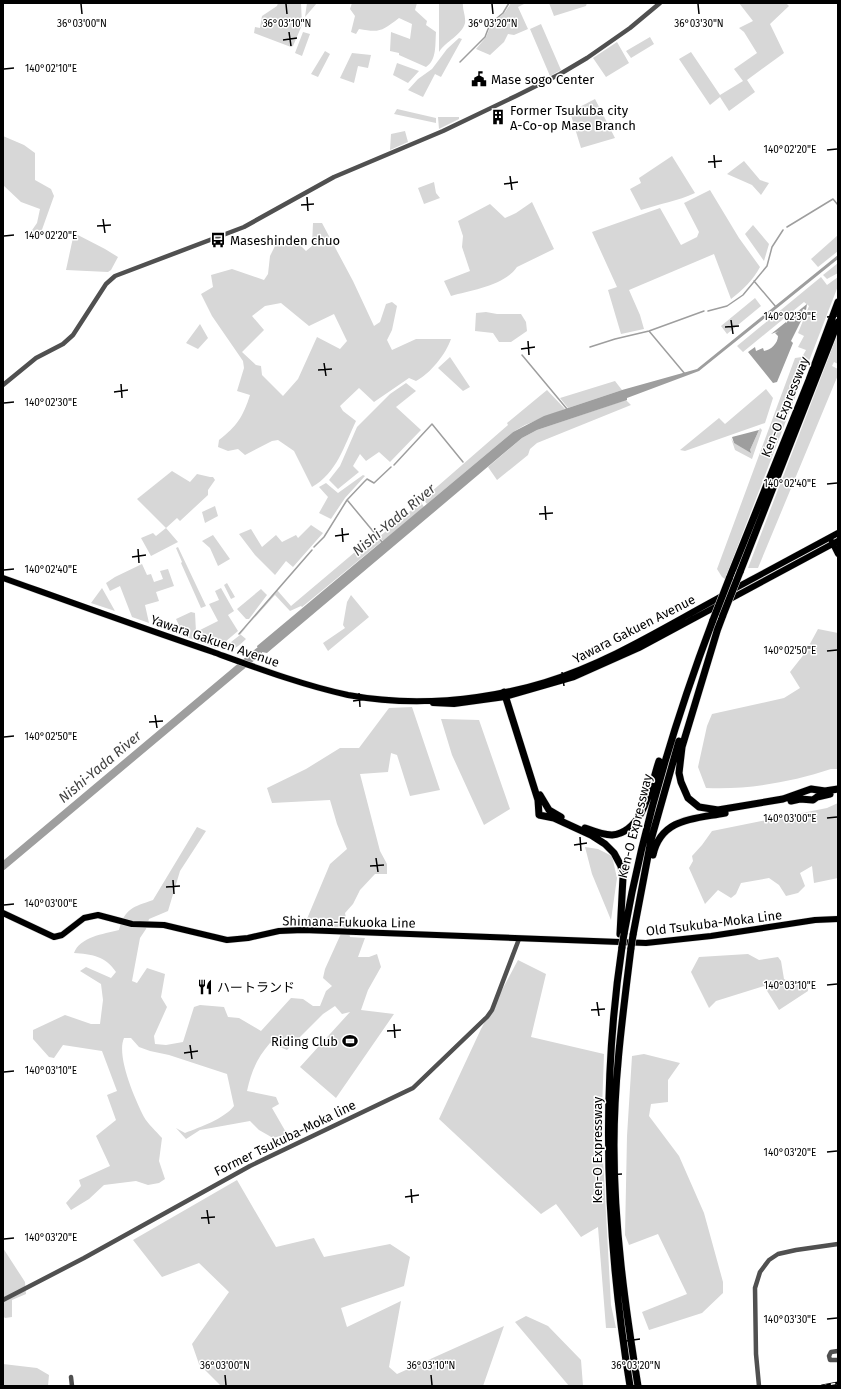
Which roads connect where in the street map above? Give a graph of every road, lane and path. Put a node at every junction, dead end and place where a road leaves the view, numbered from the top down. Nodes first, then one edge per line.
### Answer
1 (660, 3) edge
2 (838, 302) edge
3 (838, 322) edge
4 (3, 385) edge
5 (836, 539) edge
6 (838, 554) edge
7 (3, 578) edge
8 (718, 628) junction
9 (504, 695) junction
10 (677, 718) junction
11 (528, 766) junction
12 (838, 789) edge
13 (838, 793) edge
14 (3, 913) edge
15 (838, 919) edge
16 (622, 934) junction
17 (634, 936) junction
18 (519, 939) junction
19 (838, 1244) edge
20 (3, 1300) edge
21 (838, 1351) edge
22 (838, 1360) edge
23 (71, 1377) dead end
24 (72, 1386) edge
25 (630, 1386) edge
26 (638, 1386) edge
27 (759, 1386) edge

1 - 4 street
2 - 10 highway, Ken-O Expressway, bridge
3 - 8 highway, Ken-O Expressway, bridge
5 - 6 main road
5 - 9 main road, Yawara Gakuen Avenue
7 - 9 main road, Yawara Gakuen Avenue
8 - 12 highway
8 - 17 highway, Ken-O Expressway
9 - 11 highway
10 - 11 highway
10 - 16 highway, Ken-O Expressway
11 - 16 highway
13 - 17 highway
14 - 18 main road, Shimana-Fukuoka Line
15 - 18 main road, Old Tsukuba-Moka Line
16 - 25 highway, Ken-O Expressway, bridge
17 - 26 highway, Ken-O Expressway, bridge
18 - 20 street, Former Tsukuba-Moka line
19 - 27 street
21 - 22 street
23 - 24 street

